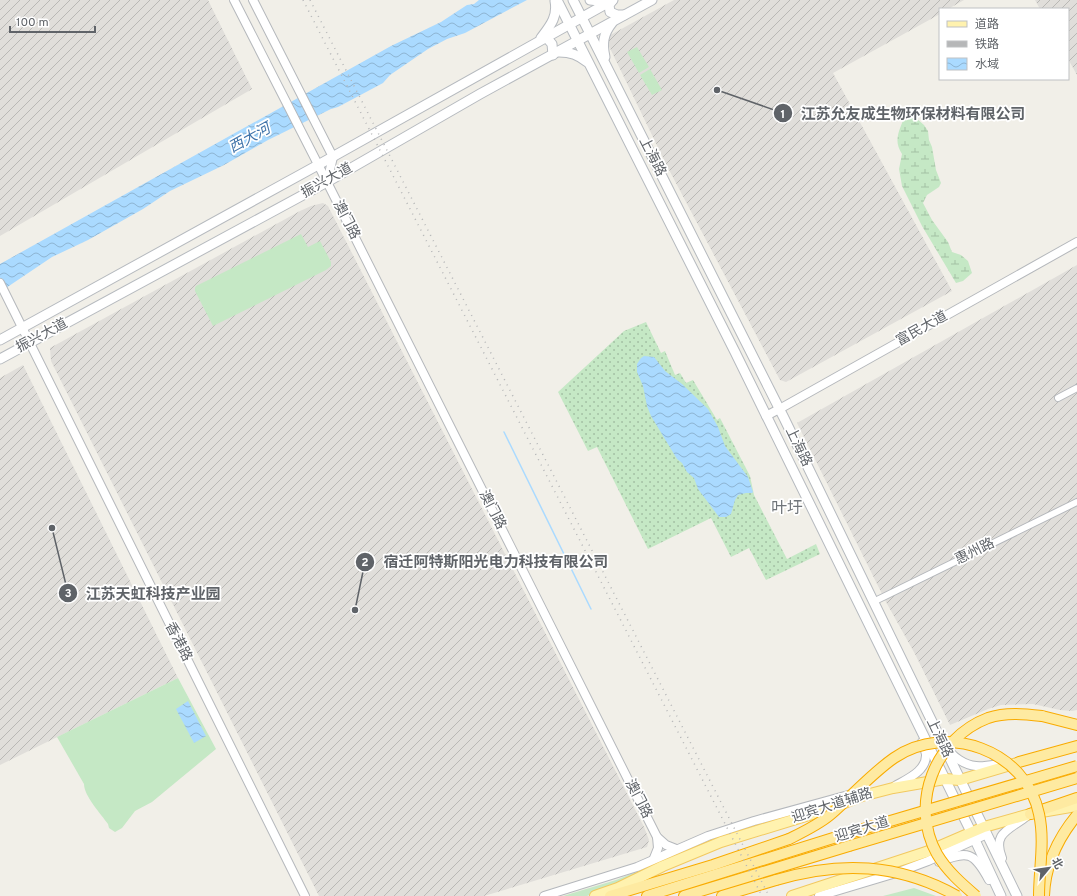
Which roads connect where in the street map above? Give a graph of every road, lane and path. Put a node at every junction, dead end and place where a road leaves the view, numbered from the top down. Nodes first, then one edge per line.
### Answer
1 (234, 0) edge
2 (253, 0) edge
3 (556, 0) edge
4 (572, 0) edge
5 (590, 0) edge
6 (602, 0) edge
7 (612, 0) edge
8 (652, 0) edge
9 (624, 16) junction
10 (582, 18) junction
11 (614, 21) junction
12 (569, 24) junction
13 (590, 35) junction
14 (542, 40) junction
15 (578, 41) junction
16 (555, 54) junction
17 (600, 55) junction
18 (589, 64) junction
19 (608, 70) junction
20 (333, 157) junction
21 (318, 165) junction
22 (327, 182) junction
23 (1077, 242) edge
24 (0, 284) edge
25 (22, 328) junction
26 (0, 340) edge
27 (29, 343) junction
28 (746, 343) junction
29 (735, 352) junction
30 (0, 359) edge
31 (1077, 388) edge
32 (1058, 398) dead end
33 (780, 409) junction
34 (766, 416) junction
35 (807, 466) junction
36 (795, 475) junction
37 (1077, 502) edge
38 (874, 602) junction
39 (911, 680) junction
40 (899, 686) junction
41 (1077, 725) edge
42 (1077, 742) edge
43 (1077, 746) edge
44 (1019, 762) junction
45 (1077, 766) edge
46 (1077, 778) edge
47 (945, 779) junction
48 (960, 780) junction
49 (893, 788) junction
50 (1077, 798) edge
51 (1077, 806) edge
52 (1030, 814) junction
53 (1077, 815) edge
54 (985, 831) junction
55 (973, 836) junction
56 (657, 837) junction
57 (676, 849) junction
58 (654, 858) junction
59 (852, 886) junction
60 (306, 896) edge
61 (544, 896) edge
62 (595, 896) edge
63 (610, 896) edge
64 (647, 896) edge
65 (684, 896) edge
66 (722, 896) edge
67 (792, 896) edge
68 (819, 896) edge
69 (957, 896) edge
70 (976, 896) edge
71 (998, 896) edge
72 (1001, 896) edge
73 (1018, 896) edge
74 (1040, 896) edge
75 (1044, 896) edge

1 - 21 street, 澳门路
2 - 20 street
3 - 12 main road, 上海路
3 - 14 main road
4 - 10 main road, 上海路
5 - 6 main road
7 - 9 main road
7 - 10 main road, 振兴大道
8 - 9 main road, 振兴大道
9 - 11 main road, 振兴大道
10 - 12 main road, 振兴大道
10 - 13 main road, 上海路
11 - 13 main road, 振兴大道
11 - 19 main road
12 - 14 main road, 振兴大道
12 - 15 main road, 上海路
13 - 15 main road, 振兴大道
13 - 17 main road, 上海路
14 - 16 main road
14 - 20 main road, 振兴大道
15 - 16 main road, 振兴大道
15 - 18 main road, 上海路
16 - 18 main road
16 - 22 main road, 振兴大道
17 - 18 main road
17 - 19 main road, 上海路
18 - 29 main road, 上海路
19 - 28 main road, 上海路
20 - 21 main road, 振兴大道
20 - 22 street
21 - 22 street, 澳门路
21 - 25 main road, 振兴大道
22 - 27 main road, 振兴大道
22 - 56 street, 澳门路
23 - 33 street, 富民大道
24 - 25 street, 香港路
25 - 26 main road, 振兴大道
25 - 27 street, 香港路
27 - 30 main road, 振兴大道
27 - 60 street, 香港路
28 - 29 main road
28 - 33 main road, 上海路
29 - 34 main road, 上海路
31 - 32 street
33 - 34 street, 富民大道
33 - 35 main road, 上海路
34 - 36 main road, 上海路
35 - 36 main road
35 - 38 main road, 上海路
36 - 40 main road, 上海路
37 - 38 street, 惠州路
38 - 39 main road, 上海路
39 - 44 street
39 - 48 main road, 上海路
40 - 47 main road, 上海路
40 - 49 street
41 - 70 highway, bridge
42 - 44 main road, 迎宾大道辅路
43 - 44 highway
44 - 48 main road, 迎宾大道辅路
45 - 64 highway, 迎宾大道, bridge
46 - 65 highway, 迎宾大道, bridge
47 - 48 main road, 迎宾大道辅路
47 - 49 main road, 迎宾大道辅路
47 - 55 main road, 上海路
48 - 54 main road, 上海路
49 - 57 street
49 - 62 main road, 迎宾大道辅路
50 - 52 highway
51 - 52 main road
52 - 54 main road
52 - 73 street
53 - 75 highway
54 - 55 main road
54 - 73 main road, 上海路
55 - 59 street
55 - 67 main road
55 - 72 main road, 上海路
56 - 57 street
56 - 58 street
57 - 58 street
58 - 61 street
59 - 68 street
59 - 71 street
63 - 74 highway, bridge
66 - 69 highway, bridge

